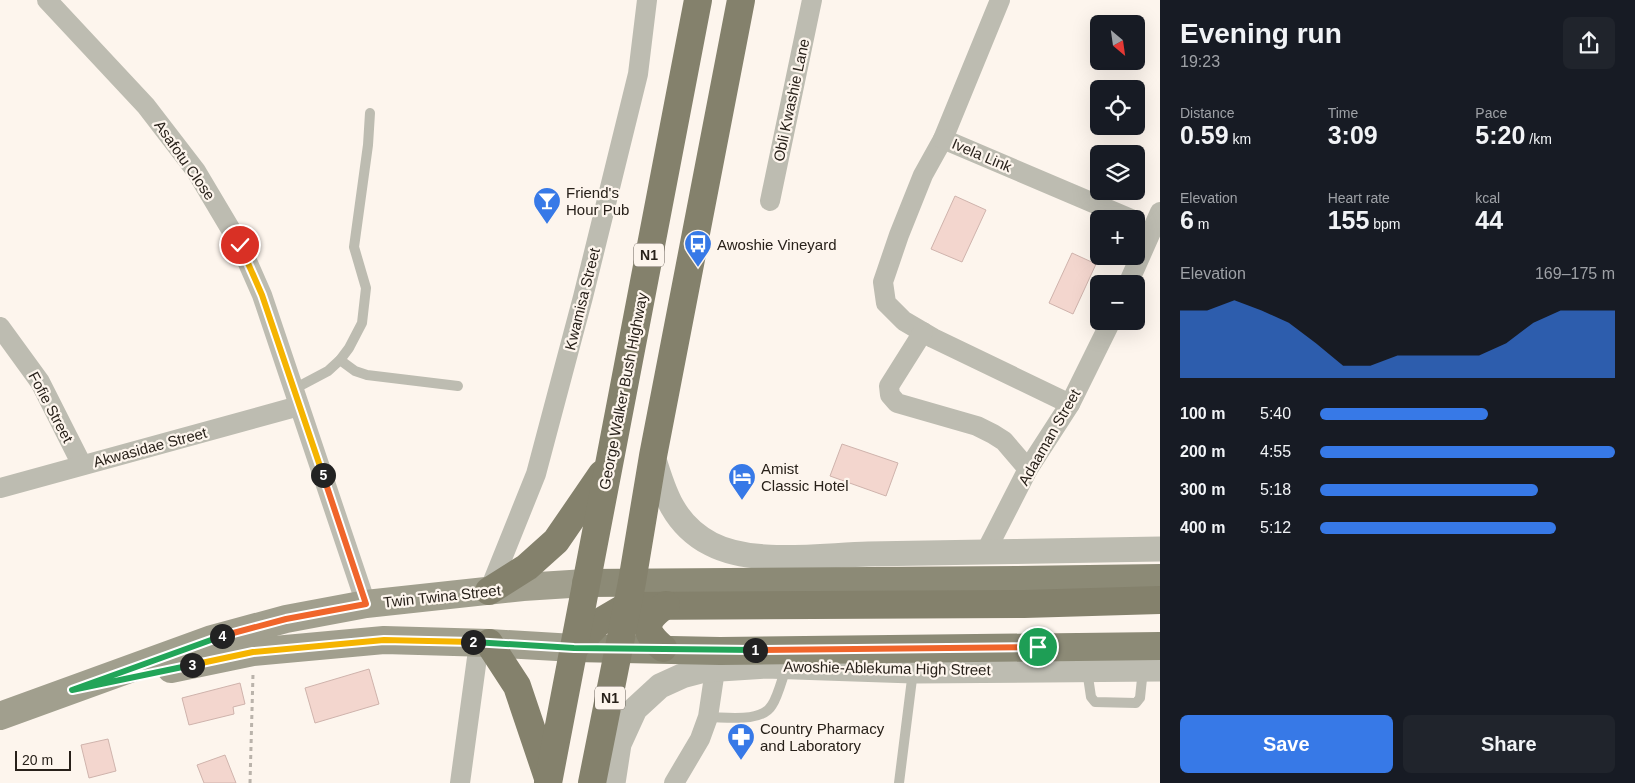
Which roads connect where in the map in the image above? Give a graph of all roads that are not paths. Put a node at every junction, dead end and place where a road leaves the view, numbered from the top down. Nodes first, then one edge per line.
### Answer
1 (47, 0) edge
2 (647, 0) edge
3 (698, 0) edge
4 (741, 0) edge
5 (812, 0) edge
6 (1000, 0) edge
7 (370, 113) dead end
8 (943, 138) junction
9 (770, 201) dead end
10 (1110, 210) edge
11 (1149, 220) edge
12 (1131, 275) edge
13 (0, 327) edge
14 (1107, 330) edge
15 (923, 332) junction
16 (340, 360) junction
17 (458, 386) dead end
18 (296, 398) junction
19 (1070, 404) junction
20 (652, 456) junction
21 (609, 464) junction
22 (82, 465) junction
23 (1028, 469) junction
24 (0, 488) edge
25 (1160, 549) edge
26 (985, 553) junction
27 (1160, 578) edge
28 (586, 582) junction
29 (488, 591) junction
30 (630, 594) junction
31 (1160, 600) edge
32 (366, 604) junction
33 (666, 605) junction
34 (484, 643) junction
35 (1160, 646) edge
36 (574, 648) junction
37 (663, 648) junction
38 (619, 649) junction
39 (914, 660) junction
40 (786, 667) junction
41 (1087, 669) junction
42 (1152, 669) edge
43 (716, 670) junction
44 (72, 690) junction
45 (0, 716) edge
46 (708, 718) junction
47 (548, 782) edge
48 (460, 783) edge
49 (592, 783) edge
50 (613, 783) edge
51 (674, 783) edge
52 (899, 783) edge

1 - 18 street, Asafotu Close
2 - 29 street, Kwamisa Street
3 - 21 highway, George Walker Bush Highway / N1
4 - 20 highway, N1
5 - 9 street, Obli Kwashie Lane
6 - 8 street, Ivela Link
7 - 16 lane
8 - 10 street, Ivela Link
8 - 15 street
11 - 12 street
13 - 22 street, Fofie Street
14 - 19 street, Adaaman Street
15 - 19 street
15 - 23 street
16 - 17 lane
16 - 18 lane
18 - 22 street, Akwasidae Street
18 - 32 street, Asafotu Close
19 - 23 street, Adaaman Street
20 - 26 street
20 - 30 highway, N1
21 - 28 highway, George Walker Bush Highway / N1
21 - 29 highway
22 - 24 street, Akwasidae Street
23 - 26 street, Adaaman Street
25 - 26 street
27 - 30 main road
28 - 29 main road, Twin Twina Street
28 - 30 main road
28 - 36 highway, George Walker Bush Highway / N1
29 - 32 main road, Twin Twina Street
30 - 33 highway
30 - 36 highway
30 - 38 highway, N1
31 - 33 highway
32 - 44 main road, Twin Twina Street
33 - 37 highway
34 - 36 main road, Twin Twina Street
34 - 44 main road, Twin Twina Street
34 - 47 highway
34 - 48 street
35 - 39 main road, Awoshie-Ablekuma High Street
36 - 38 main road, Awoshie-Ablekuma High Street
36 - 47 highway, George Walker Bush Highway / N1
37 - 38 main road, Awoshie-Ablekuma High Street
37 - 39 main road, Awoshie-Ablekuma High Street
38 - 49 highway, N1
39 - 40 street, Awoshie-Ablekuma High Street
39 - 41 street, Awoshie-Ablekuma High Street
39 - 52 lane
40 - 43 street, Awoshie-Ablekuma High Street
40 - 46 lane
41 - 42 street, Awoshie-Ablekuma High Street
41 - 42 lane
43 - 46 street
43 - 50 street, Awoshie-Ablekuma High Street
44 - 45 main road, Twin Twina Street
46 - 51 street

